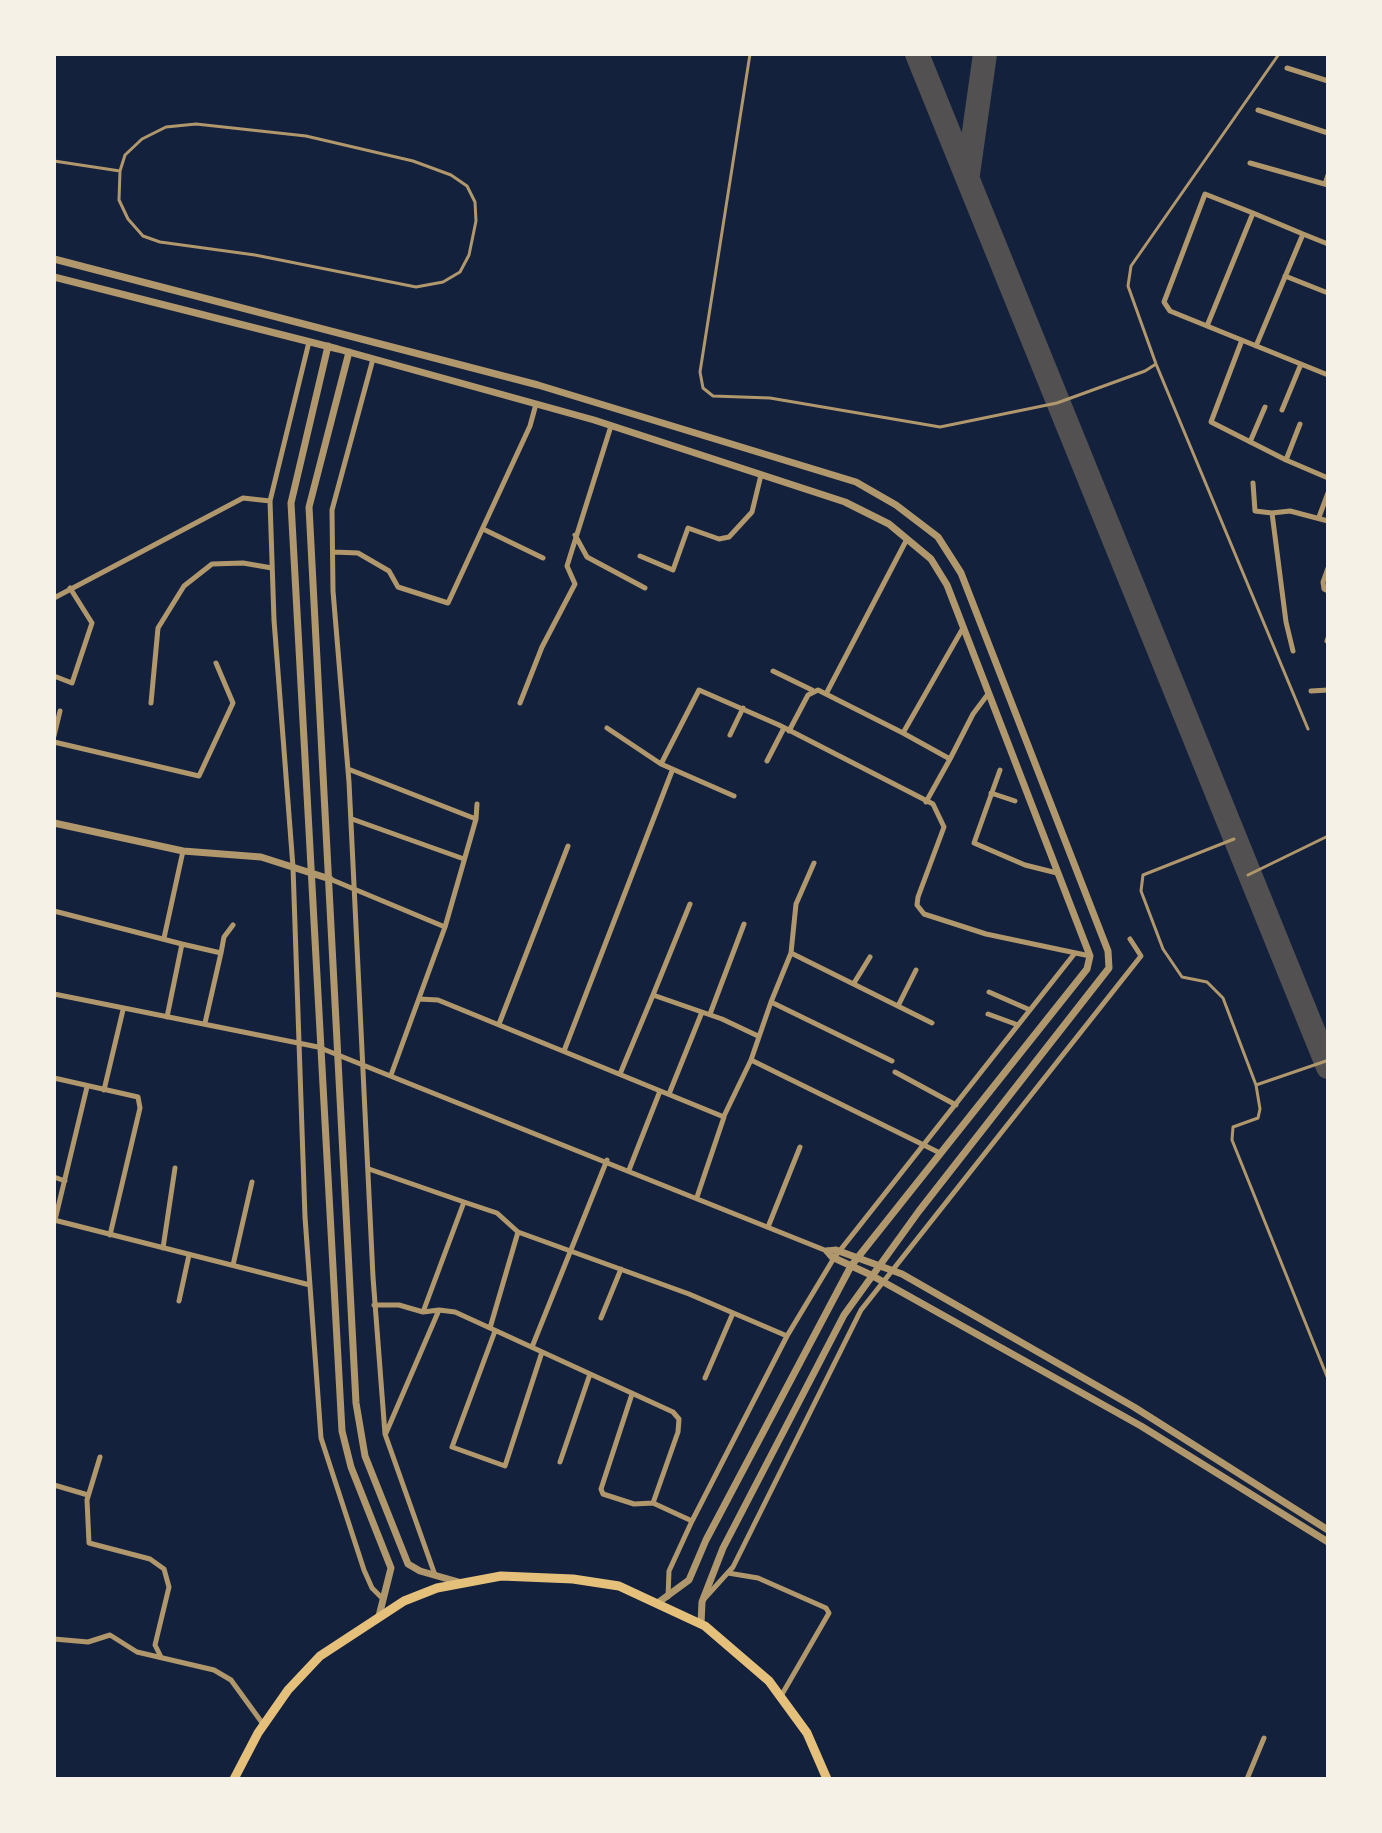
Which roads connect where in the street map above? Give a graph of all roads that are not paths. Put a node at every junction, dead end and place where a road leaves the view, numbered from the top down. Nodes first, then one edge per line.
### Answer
1 (750, 54) edge
2 (1279, 54) edge
3 (1287, 68) dead end
4 (1328, 81) edge
5 (1258, 110) dead end
6 (1328, 133) edge
7 (54, 161) edge
8 (1250, 163) dead end
9 (120, 171) junction
10 (1328, 175) edge
11 (1327, 184) edge
12 (1253, 213) junction
13 (1303, 234) junction
14 (1328, 244) edge
15 (54, 259) edge
16 (1285, 276) junction
17 (54, 277) edge
18 (1328, 293) edge
19 (1207, 326) junction
20 (342, 331) junction
21 (1242, 340) junction
22 (309, 342) junction
23 (328, 346) junction
24 (1256, 346) junction
25 (338, 349) junction
26 (349, 352) junction
27 (373, 359) junction
28 (1156, 364) junction
29 (1301, 364) junction
30 (1328, 375) edge
31 (536, 404) junction
32 (1265, 407) dead end
33 (1282, 410) dead end
34 (622, 411) junction
35 (1300, 424) dead end
36 (614, 427) junction
37 (1250, 442) junction
38 (767, 456) junction
39 (1286, 460) junction
40 (761, 475) junction
41 (1328, 478) edge
42 (1253, 483) dead end
43 (1328, 493) edge
44 (270, 501) junction
45 (1272, 513) junction
46 (1319, 517) junction
47 (1328, 521) edge
48 (483, 529) junction
49 (575, 535) junction
50 (907, 539) junction
51 (333, 552) junction
52 (640, 556) dead end
53 (543, 558) dead end
54 (272, 568) junction
55 (1328, 568) edge
56 (70, 588) junction
57 (645, 588) dead end
58 (1328, 591) edge
59 (54, 598) edge
60 (963, 627) junction
61 (1293, 651) dead end
62 (216, 663) dead end
63 (773, 671) dead end
64 (54, 676) edge
65 (1328, 690) edge
66 (812, 691) junction
67 (1311, 691) dead end
68 (826, 694) junction
69 (989, 694) junction
70 (151, 703) dead end
71 (520, 703) dead end
72 (743, 708) junction
73 (60, 711) dead end
74 (607, 728) dead end
75 (1308, 729) dead end
76 (786, 730) junction
77 (903, 733) junction
78 (730, 735) dead end
79 (54, 739) edge
80 (950, 759) junction
81 (767, 761) dead end
82 (661, 764) junction
83 (348, 769) junction
84 (1000, 770) dead end
85 (672, 771) junction
86 (991, 793) junction
87 (734, 796) dead end
88 (1015, 801) dead end
89 (926, 802) junction
90 (477, 804) dead end
91 (351, 819) junction
92 (476, 819) junction
93 (54, 823) edge
94 (1328, 836) edge
95 (1234, 839) dead end
96 (568, 846) dead end
97 (183, 851) junction
98 (464, 859) junction
99 (814, 863) dead end
100 (293, 867) junction
101 (312, 873) junction
102 (1057, 873) junction
103 (1248, 875) dead end
104 (330, 879) junction
105 (355, 888) junction
106 (690, 904) dead end
107 (54, 911) edge
108 (744, 924) dead end
109 (233, 925) dead end
110 (445, 927) junction
111 (164, 938) junction
112 (1130, 939) dead end
113 (182, 944) junction
114 (1108, 951) junction
115 (221, 953) junction
116 (791, 953) junction
117 (1075, 953) junction
118 (1090, 956) junction
119 (870, 957) dead end
120 (916, 970) dead end
121 (854, 983) junction
122 (989, 992) dead end
123 (54, 994) edge
124 (653, 995) junction
125 (419, 999) junction
126 (771, 1002) junction
127 (898, 1006) junction
128 (123, 1010) junction
129 (1030, 1010) junction
130 (702, 1012) junction
131 (710, 1014) junction
132 (988, 1014) dead end
133 (167, 1017) junction
134 (205, 1023) junction
135 (932, 1023) dead end
136 (499, 1024) junction
137 (1018, 1025) junction
138 (758, 1036) junction
139 (299, 1041) junction
140 (318, 1047) junction
141 (564, 1051) junction
142 (340, 1055) junction
143 (751, 1060) junction
144 (892, 1061) dead end
145 (1326, 1061) dead end
146 (363, 1064) junction
147 (895, 1072) dead end
148 (620, 1074) junction
149 (391, 1075) junction
150 (54, 1078) edge
151 (1256, 1085) junction
152 (87, 1087) junction
153 (104, 1090) junction
154 (660, 1091) junction
155 (669, 1094) junction
156 (956, 1105) junction
157 (724, 1117) junction
158 (924, 1146) junction
159 (800, 1147) dead end
160 (941, 1154) junction
161 (607, 1160) junction
162 (175, 1168) dead end
163 (369, 1169) junction
164 (629, 1170) junction
165 (54, 1177) edge
166 (65, 1181) junction
167 (252, 1182) dead end
168 (697, 1197) junction
169 (464, 1202) junction
170 (55, 1220) edge
171 (768, 1227) junction
172 (518, 1232) junction
173 (110, 1235) junction
174 (163, 1248) junction
175 (570, 1250) junction
176 (827, 1251) joint
177 (189, 1255) junction
178 (836, 1255) junction
179 (857, 1257) junction
180 (879, 1264) junction
181 (233, 1265) junction
182 (851, 1266) junction
183 (621, 1269) junction
184 (894, 1270) junction
185 (871, 1275) junction
186 (884, 1282) junction
187 (310, 1285) junction
188 (179, 1301) dead end
189 (374, 1305) junction
190 (439, 1310) junction
191 (423, 1312) junction
192 (733, 1313) junction
193 (601, 1318) dead end
194 (493, 1330) junction
195 (787, 1336) junction
196 (532, 1347) junction
197 (542, 1352) junction
198 (590, 1374) junction
199 (705, 1378) dead end
200 (1328, 1379) edge
201 (632, 1394) junction
202 (385, 1434) junction
203 (100, 1457) dead end
204 (560, 1462) dead end
205 (54, 1485) edge
206 (89, 1494) junction
207 (653, 1503) junction
208 (692, 1521) junction
209 (1328, 1530) edge
210 (1328, 1542) edge
211 (727, 1573) junction
212 (436, 1576) junction
213 (464, 1583) junction
214 (384, 1599) junction
215 (664, 1600) junction
216 (702, 1602) junction
217 (379, 1616) junction
218 (701, 1624) junction
219 (54, 1639) edge
220 (161, 1657) junction
221 (781, 1697) junction
222 (263, 1725) junction
223 (1264, 1738) dead end
224 (234, 1779) edge
225 (827, 1779) edge
226 (1247, 1779) edge

1 - 28 lane
2 - 28 lane
3 - 4 street
5 - 6 street
7 - 9 lane
8 - 11 street
9 - 9 lane
10 - 11 street
12 - 13 street
12 - 19 street
12 - 19 street
13 - 14 street
13 - 16 street
15 - 20 street
16 - 18 street
16 - 24 street
17 - 22 street
19 - 21 street
20 - 25 street
20 - 34 street
21 - 24 street
21 - 37 street
22 - 23 street
22 - 44 street
23 - 25 street
23 - 101 street
24 - 29 street
25 - 26 street
26 - 27 street
26 - 104 street
27 - 31 street
27 - 51 street
28 - 75 lane
29 - 30 street
29 - 33 street
31 - 36 street
31 - 48 street
32 - 37 street
34 - 36 street
34 - 38 street
35 - 39 street
36 - 40 street
36 - 49 street
37 - 39 street
38 - 40 street
38 - 114 street
39 - 41 street
40 - 50 street
40 - 52 street
42 - 45 street
43 - 46 street
44 - 54 street
44 - 56 street
45 - 46 street
45 - 61 street
46 - 47 street
48 - 51 street
48 - 53 street
49 - 57 street
49 - 71 street
50 - 60 street
50 - 68 street
51 - 83 street
54 - 70 street
54 - 100 street
55 - 58 street
56 - 59 street
56 - 64 street
60 - 69 street
60 - 77 street
62 - 79 street
63 - 66 street
65 - 67 street
66 - 68 street
66 - 76 street
68 - 77 street
69 - 80 street
69 - 102 street
72 - 76 street
72 - 78 street
72 - 82 street
73 - 79 street
74 - 82 street
76 - 81 street
76 - 89 street
77 - 80 street
80 - 89 street
82 - 85 street
83 - 91 street
83 - 92 street
84 - 86 street
85 - 87 street
85 - 141 street
86 - 88 street
86 - 102 street
89 - 117 street
90 - 92 street
91 - 98 street
91 - 105 street
92 - 98 street
93 - 97 street
94 - 103 lane
95 - 151 lane
96 - 136 street
97 - 100 street
97 - 111 street
98 - 110 street
99 - 116 street
100 - 101 street
100 - 139 street
101 - 104 street
101 - 140 street
102 - 118 street
104 - 105 street
104 - 142 street
105 - 110 street
105 - 146 street
106 - 124 street
107 - 111 street
108 - 131 street
109 - 115 street
110 - 125 street
111 - 113 street
112 - 184 street
113 - 115 street
113 - 133 street
114 - 118 street
114 - 180 street
115 - 134 street
116 - 121 street
116 - 126 street
117 - 118 street
117 - 129 street
118 - 160 street
119 - 121 street
120 - 127 street
121 - 127 street
122 - 129 street
123 - 128 street
124 - 130 street
124 - 148 street
125 - 136 street
125 - 149 street
126 - 138 street
126 - 144 street
127 - 135 street
128 - 133 street
128 - 153 street
129 - 137 street
130 - 131 street
130 - 155 street
131 - 138 street
132 - 137 street
133 - 134 street
134 - 139 street
136 - 141 street
137 - 156 street
138 - 143 street
139 - 140 street
139 - 187 street
140 - 142 street
140 - 214 street
141 - 148 street
142 - 146 street
142 - 212 street
143 - 157 street
143 - 158 street
145 - 151 lane
146 - 149 street
146 - 163 street
147 - 156 street
148 - 154 street
149 - 161 street
150 - 152 street
151 - 200 lane
152 - 153 street
152 - 166 street
153 - 173 street
154 - 155 street
154 - 164 street
155 - 157 street
156 - 158 street
157 - 168 street
158 - 160 street
158 - 178 street
159 - 171 street
160 - 179 street
161 - 164 street
161 - 175 street
162 - 174 street
163 - 169 street
163 - 189 street
164 - 168 street
165 - 166 street
166 - 170 street
167 - 181 street
168 - 171 street
169 - 172 street
169 - 191 street
170 - 173 street
171 - 176 street
172 - 175 street
172 - 194 street
173 - 174 street
174 - 177 street
175 - 183 street
175 - 196 street
176 - 178 street
177 - 181 street
177 - 188 street
178 - 179 street
178 - 182 street
178 - 195 street
179 - 180 street
179 - 182 street
180 - 184 street
180 - 185 street
181 - 187 street
182 - 185 street
182 - 215 street
183 - 192 street
183 - 193 street
184 - 186 street
184 - 209 street
185 - 186 street
185 - 216 street
186 - 210 street
186 - 211 street
187 - 214 street
189 - 191 street
189 - 202 street
190 - 191 street
190 - 194 street
190 - 202 street
192 - 195 street
192 - 199 street
194 - 196 street
194 - 197 street
195 - 208 street
196 - 197 street
197 - 198 street
198 - 201 street
198 - 204 street
201 - 207 street
201 - 207 street
202 - 212 street
203 - 206 street
205 - 206 street
206 - 220 street
207 - 208 street
208 - 215 street
211 - 216 street
211 - 221 street
212 - 213 street
213 - 215 main road
213 - 217 main road
214 - 217 street
215 - 218 main road
216 - 218 street
217 - 222 main road
218 - 221 main road
219 - 220 street
220 - 222 street
221 - 225 main road
222 - 224 main road
223 - 226 street

